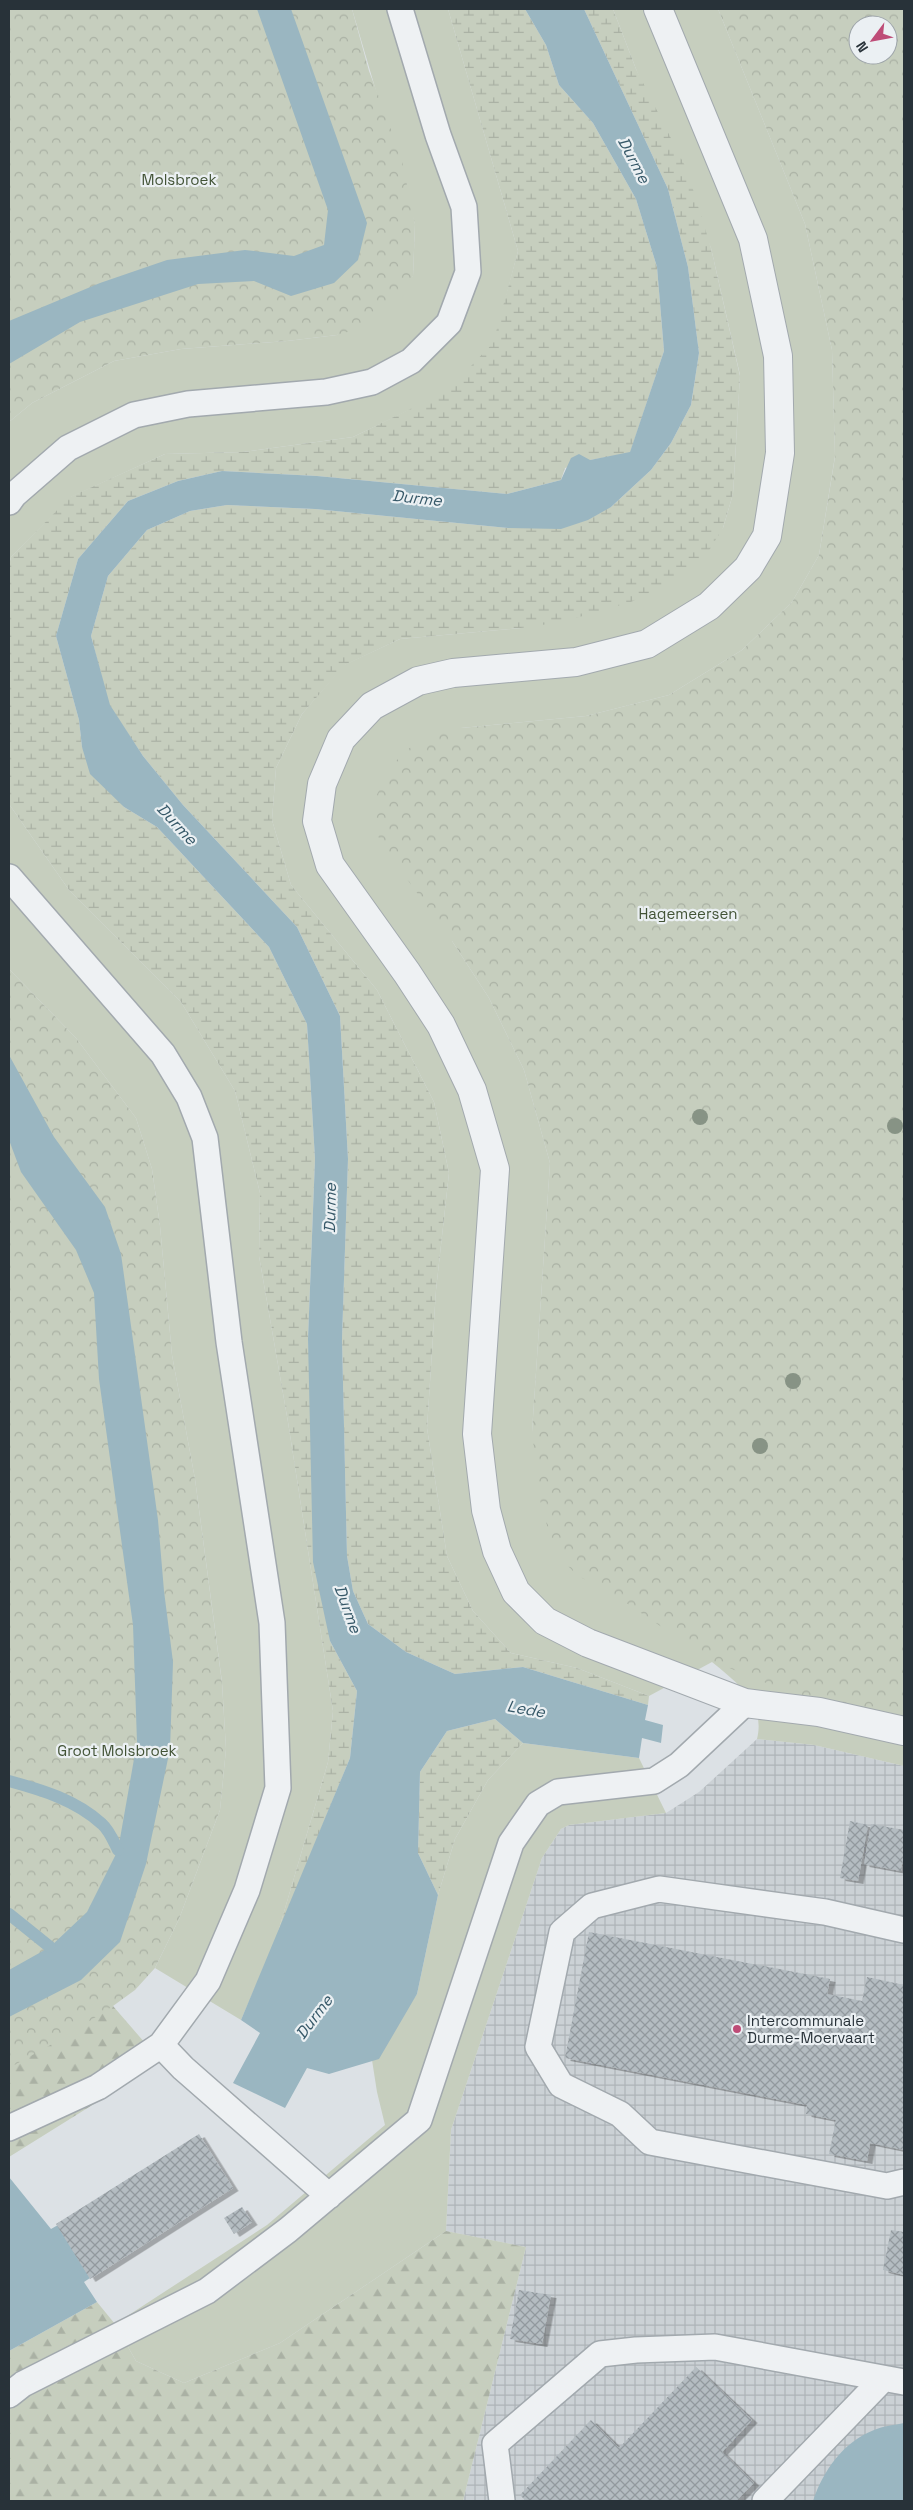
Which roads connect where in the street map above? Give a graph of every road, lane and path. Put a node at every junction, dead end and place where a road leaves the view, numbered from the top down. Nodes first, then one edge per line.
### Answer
1 (400, 9) edge
2 (658, 9) edge
3 (9, 502) edge
4 (9, 877) edge
5 (745, 1704) junction
6 (904, 1731) edge
7 (904, 1930) edge
8 (161, 2045) junction
9 (9, 2128) edge
10 (904, 2182) edge
11 (329, 2196) junction
12 (894, 2380) edge
13 (9, 2395) edge
14 (502, 2501) edge
15 (766, 2501) edge

1 - 3 lane
2 - 5 street
4 - 8 lane
5 - 6 street
5 - 11 lane
7 - 10 lane
8 - 9 lane
8 - 11 lane
11 - 13 lane
12 - 14 lane
12 - 15 lane

